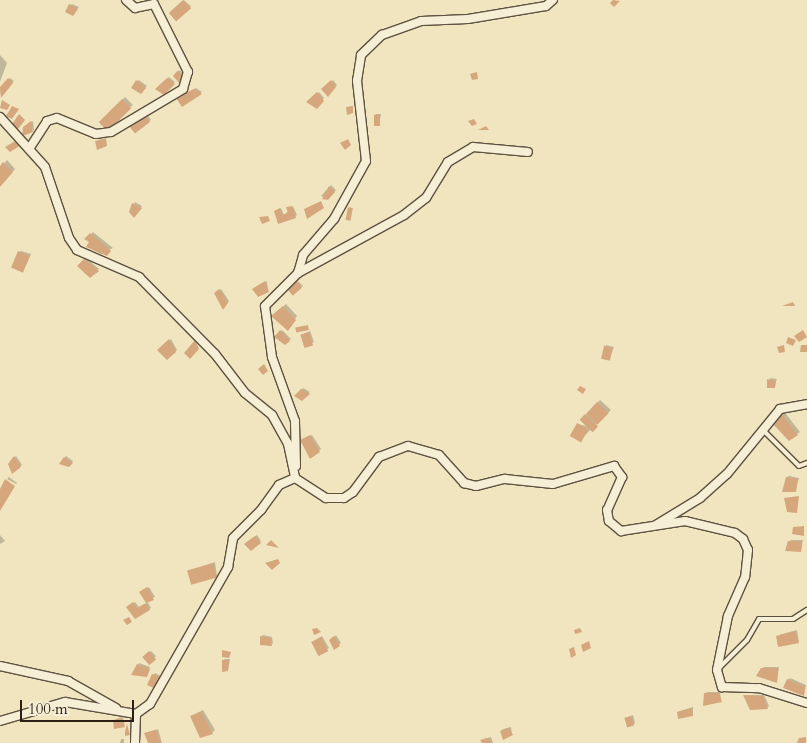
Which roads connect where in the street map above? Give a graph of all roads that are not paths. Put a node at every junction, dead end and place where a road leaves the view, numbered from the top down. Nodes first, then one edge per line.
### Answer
1 (126, 0) edge
2 (553, 0) edge
3 (0, 117) edge
4 (29, 149) junction
5 (528, 152) dead end
6 (298, 274) junction
7 (807, 404) edge
8 (764, 431) junction
9 (807, 463) edge
10 (294, 478) junction
11 (650, 529) junction
12 (807, 610) edge
13 (0, 666) edge
14 (717, 670) junction
15 (807, 703) edge
16 (120, 711) junction
17 (136, 714) junction
18 (0, 721) edge
19 (135, 743) edge

1 - 4 street
2 - 6 street
3 - 4 street
4 - 10 street
5 - 6 street
6 - 10 street
7 - 8 street
8 - 9 lane
8 - 11 street
10 - 11 street
10 - 17 street
11 - 14 street
12 - 14 lane
13 - 16 street
14 - 15 street
16 - 17 street
16 - 18 street
17 - 19 street

